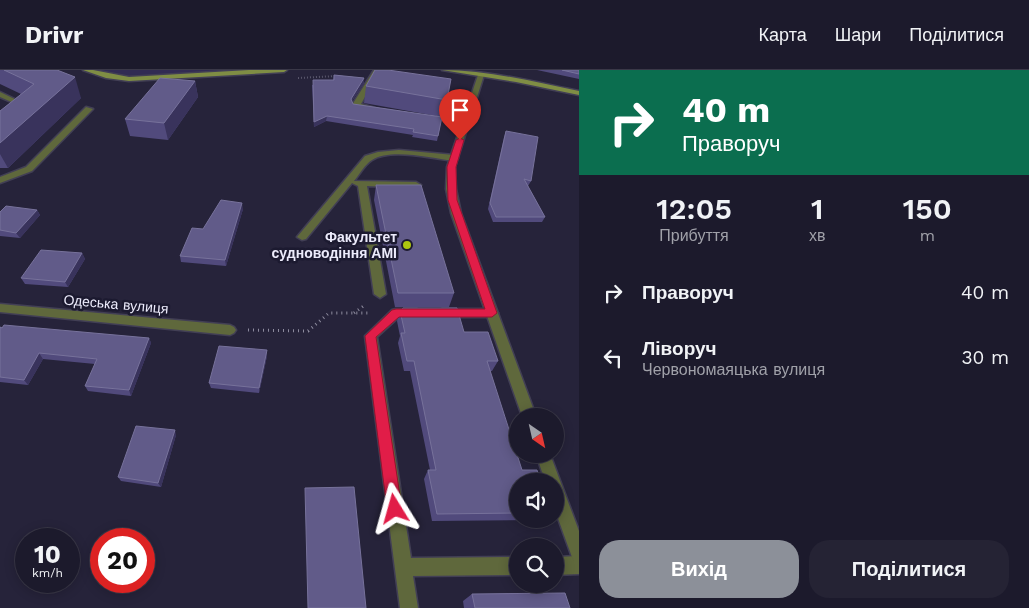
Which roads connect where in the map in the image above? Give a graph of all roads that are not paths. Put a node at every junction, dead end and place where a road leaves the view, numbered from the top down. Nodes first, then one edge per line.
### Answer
1 (86, 70) edge
2 (284, 70) edge
3 (377, 70) edge
4 (446, 70) edge
5 (481, 74) junction
6 (0, 94) edge
7 (579, 94) edge
8 (89, 109) dead end
9 (383, 110) edge
10 (0, 122) edge
11 (454, 158) junction
12 (0, 180) edge
13 (347, 181) junction
14 (362, 185) junction
15 (416, 185) edge
16 (302, 237) dead end
17 (380, 294) dead end
18 (0, 308) edge
19 (492, 313) junction
20 (230, 330) road end
21 (526, 408) edge
22 (564, 513) edge
23 (579, 554) edge
24 (579, 565) edge
25 (509, 566) edge
26 (564, 566) edge
27 (403, 567) junction
28 (409, 608) edge

1 - 2 main road
3 - 9 street
4 - 5 main road
5 - 7 main road
5 - 11 street
6 - 10 street
8 - 12 street
11 - 13 street
11 - 19 street
13 - 14 street
13 - 16 street
14 - 15 street
14 - 17 street
18 - 20 street, Одеська вулиця
19 - 21 street
19 - 27 street
22 - 23 street
24 - 26 street
25 - 27 street
27 - 28 street

